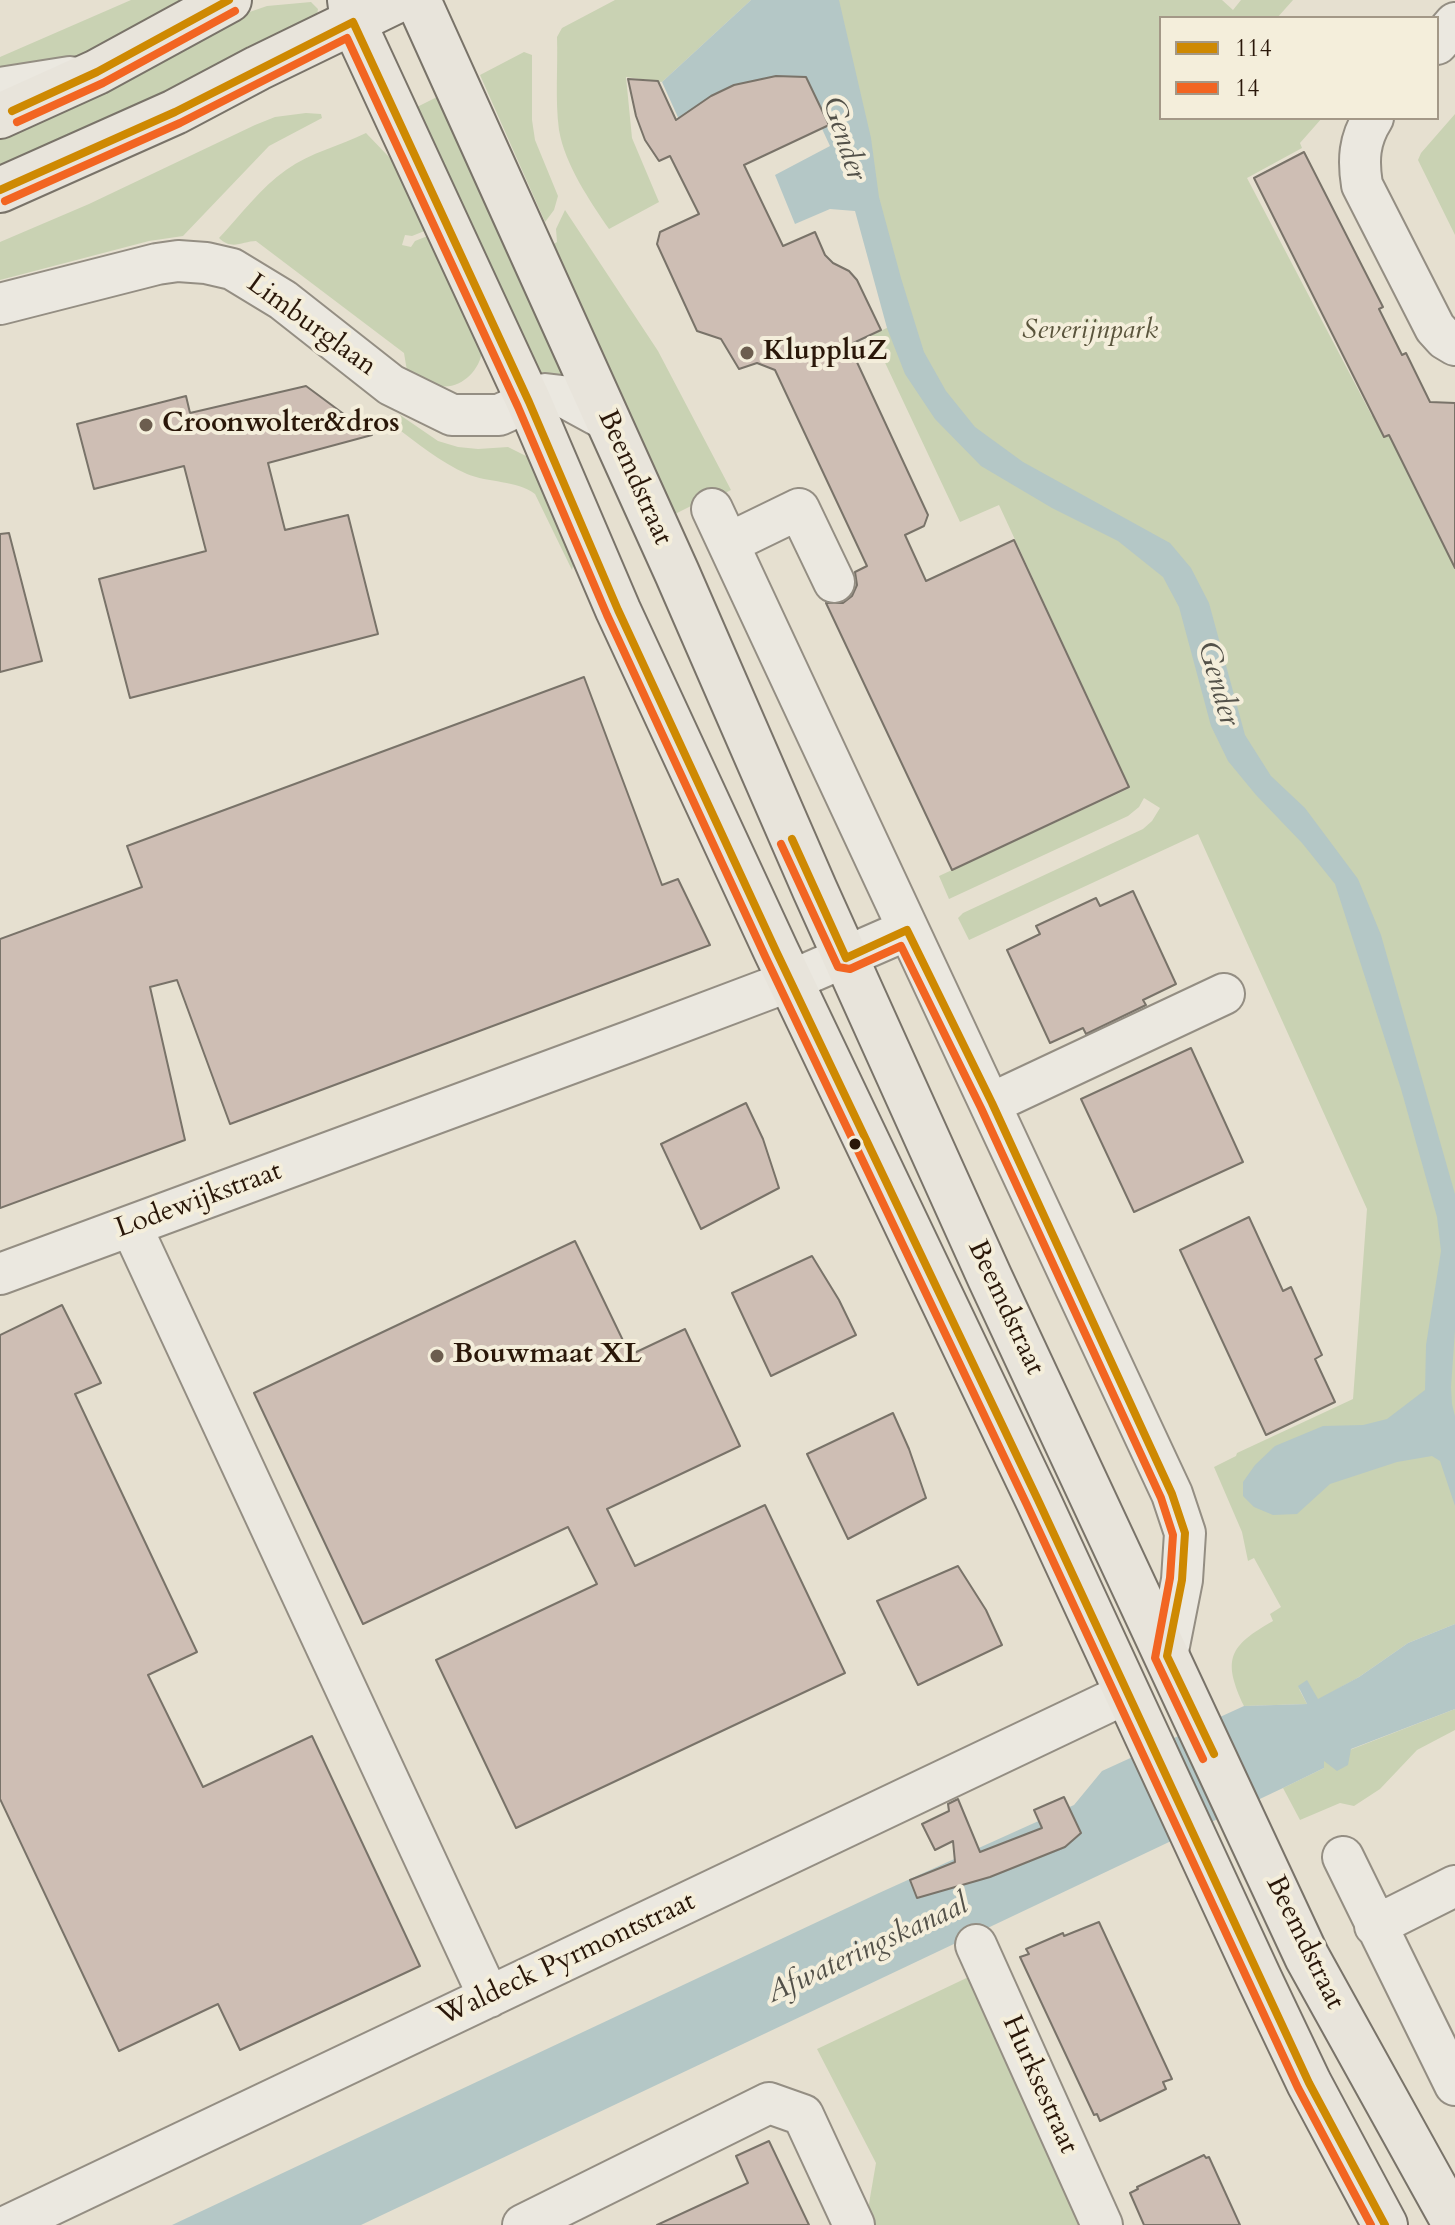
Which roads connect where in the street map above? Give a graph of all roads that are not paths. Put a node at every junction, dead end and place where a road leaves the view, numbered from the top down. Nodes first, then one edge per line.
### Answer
1 (229, 0) edge
2 (398, 0) edge
3 (418, 0) edge
4 (351, 11) edge
5 (1455, 23) edge
6 (1439, 42) edge
7 (97, 72) junction
8 (0, 88) edge
9 (0, 116) edge
10 (1372, 120) edge
11 (0, 190) edge
12 (0, 304) edge
13 (1455, 345) edge
14 (529, 402) junction
15 (608, 421) junction
16 (834, 582) dead end
17 (907, 930) junction
18 (846, 958) junction
19 (790, 981) junction
20 (1227, 1007) dead end
21 (997, 1116) junction
22 (131, 1226) junction
23 (0, 1274) edge
24 (1167, 1656) junction
25 (1125, 1694) junction
26 (1343, 1857) dead end
27 (1455, 1886) edge
28 (1375, 1926) junction
29 (976, 1945) dead end
30 (489, 1997) junction
31 (1455, 2085) edge
32 (1455, 2224) edge
33 (9, 2225) edge
34 (523, 2225) edge
35 (854, 2225) edge
36 (1102, 2225) edge
37 (1385, 2225) edge

1 - 7 main road
2 - 4 main road
3 - 15 main road, Beemdstraat
4 - 11 main road
4 - 14 main road, Beemdstraat
5 - 6 street
7 - 8 street
7 - 9 main road
10 - 13 street
12 - 14 street, Limburglaan
14 - 15 street, Limburglaan
14 - 19 main road, Beemdstraat
15 - 18 main road, Beemdstraat
16 - 17 street
17 - 18 street
17 - 21 street
18 - 19 street, Lodewijkstraat
18 - 24 main road, Beemdstraat
19 - 22 street, Lodewijkstraat
19 - 25 main road, Beemdstraat
20 - 21 street
21 - 24 street
22 - 23 street, Lodewijkstraat
22 - 30 street
24 - 32 main road, Beemdstraat
25 - 30 street, Waldeck Pyrmontstraat
25 - 37 main road, Beemdstraat
26 - 28 street
27 - 28 street
28 - 31 street
29 - 36 street, Hurksestraat
30 - 33 street, Waldeck Pyrmontstraat
34 - 35 street

